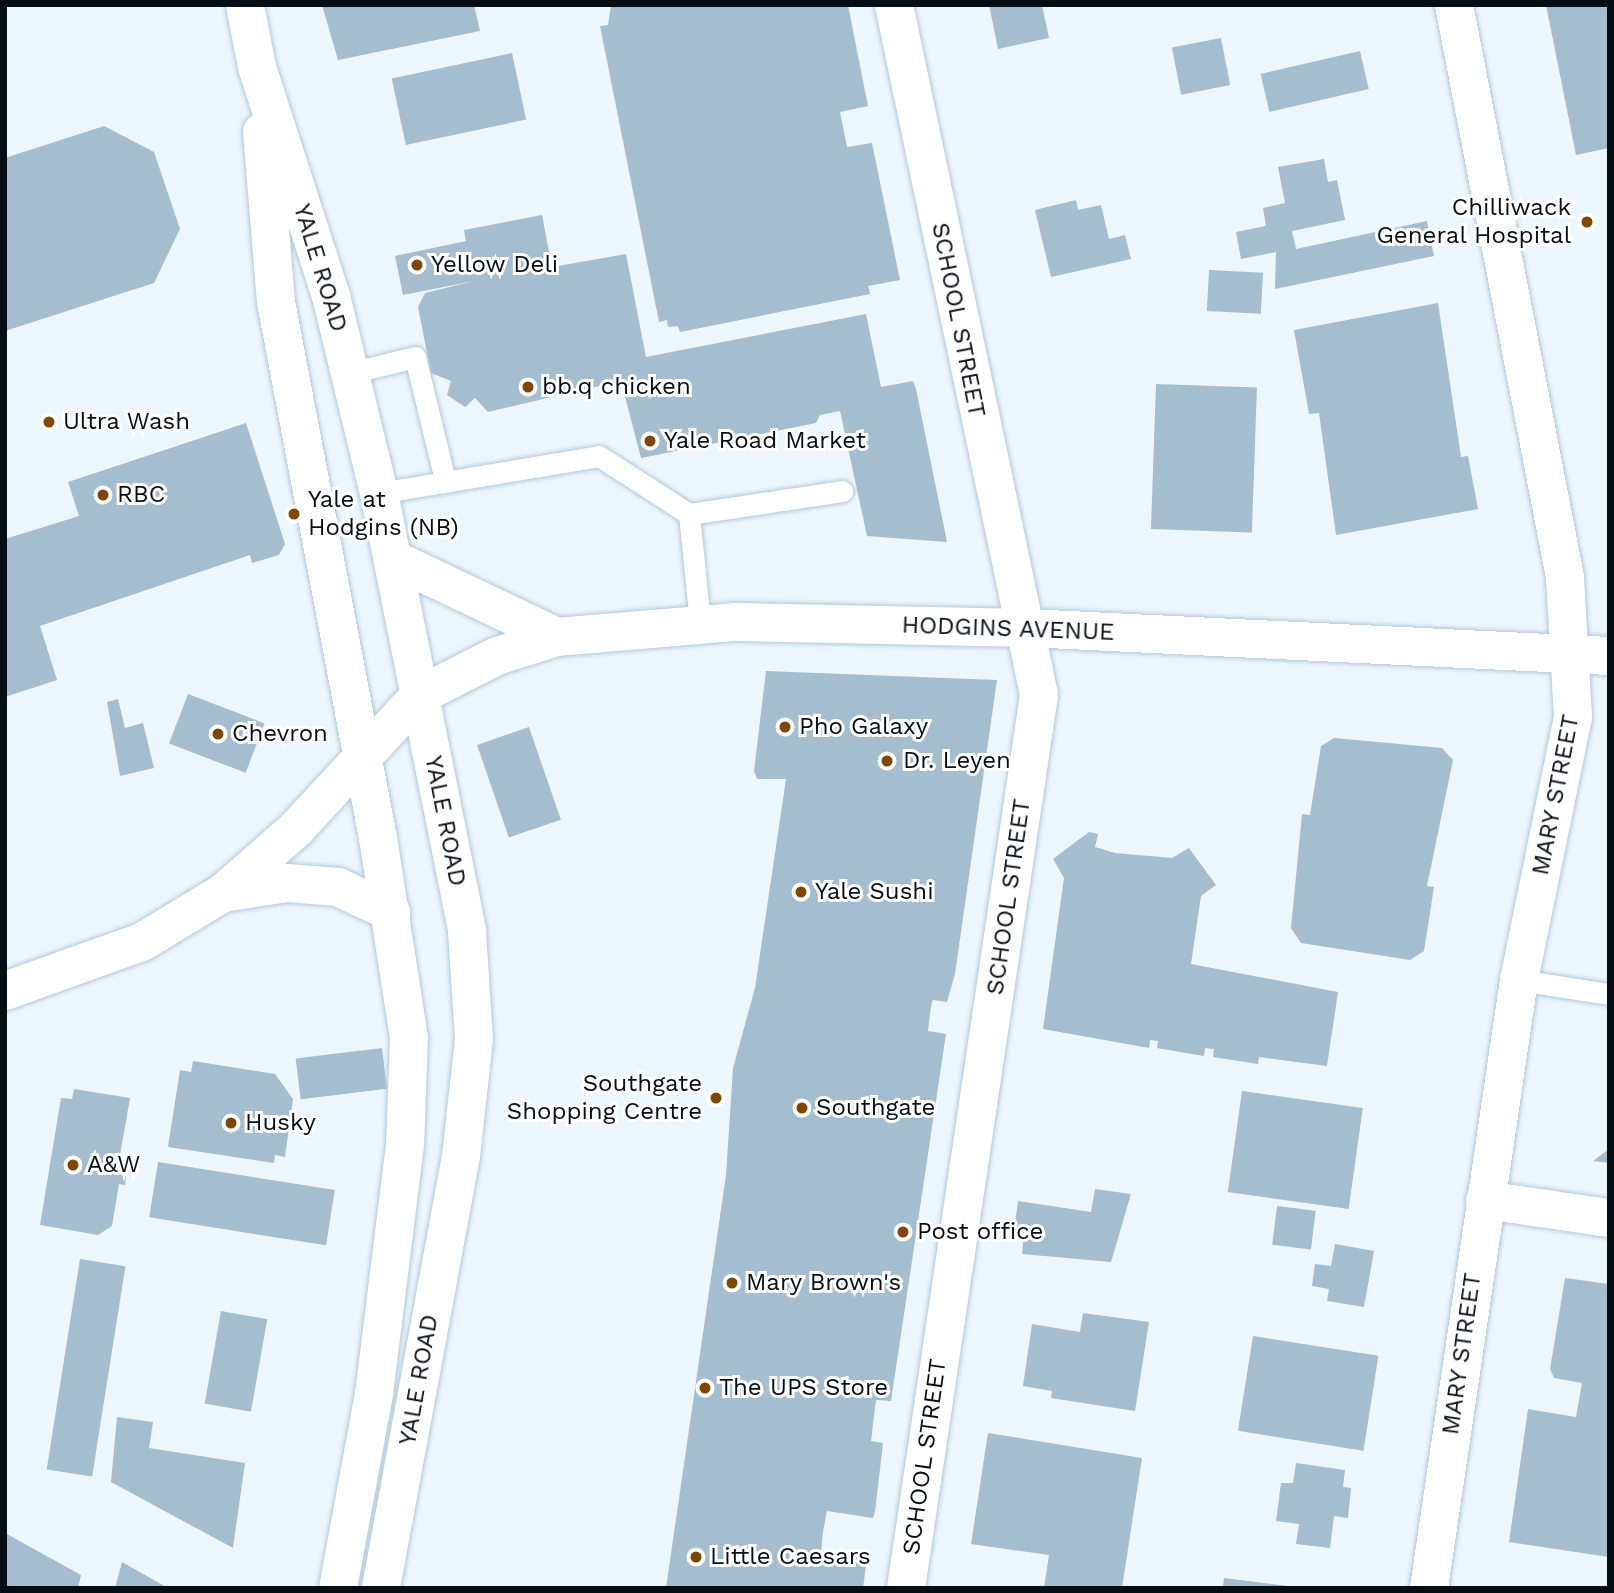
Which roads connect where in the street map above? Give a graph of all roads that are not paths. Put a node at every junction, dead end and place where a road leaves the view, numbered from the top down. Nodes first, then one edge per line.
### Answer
1 (245, 5) edge
2 (894, 5) edge
3 (1454, 5) edge
4 (257, 67) junction
5 (350, 373) junction
6 (445, 480) junction
7 (842, 491) dead end
8 (379, 492) junction
9 (689, 514) junction
10 (395, 560) junction
11 (700, 623) junction
12 (1027, 628) junction
13 (557, 637) junction
14 (1591, 655) edge
15 (419, 695) junction
16 (361, 760) junction
17 (223, 894) junction
18 (391, 912) junction
19 (1519, 981) junction
20 (5, 991) edge
21 (1609, 994) edge
22 (1485, 1200) junction
23 (1609, 1218) edge
24 (338, 1588) edge
25 (381, 1588) edge
26 (906, 1588) edge
27 (1429, 1588) edge

1 - 4 street, YALE ROAD
2 - 12 street, SCHOOL STREET
3 - 14 street, MARY STREET
4 - 5 street, YALE ROAD
4 - 16 street, YALE ROAD
5 - 6 lane
5 - 8 street, YALE ROAD
6 - 8 lane
6 - 9 lane
7 - 9 lane
8 - 10 street, YALE ROAD
9 - 11 lane
10 - 13 street
10 - 15 street, YALE ROAD
11 - 12 street, HODGINS AVENUE
11 - 13 street, HODGINS AVENUE
12 - 14 street, HODGINS AVENUE
12 - 26 street, SCHOOL STREET
13 - 15 street, HODGINS AVENUE
14 - 19 street, MARY STREET
15 - 16 street
15 - 25 street, YALE ROAD
16 - 17 street
16 - 18 street, YALE ROAD
17 - 18 street
17 - 20 street
18 - 24 street, YALE ROAD
19 - 21 lane
19 - 22 street, MARY STREET
22 - 23 street
22 - 27 street, MARY STREET

